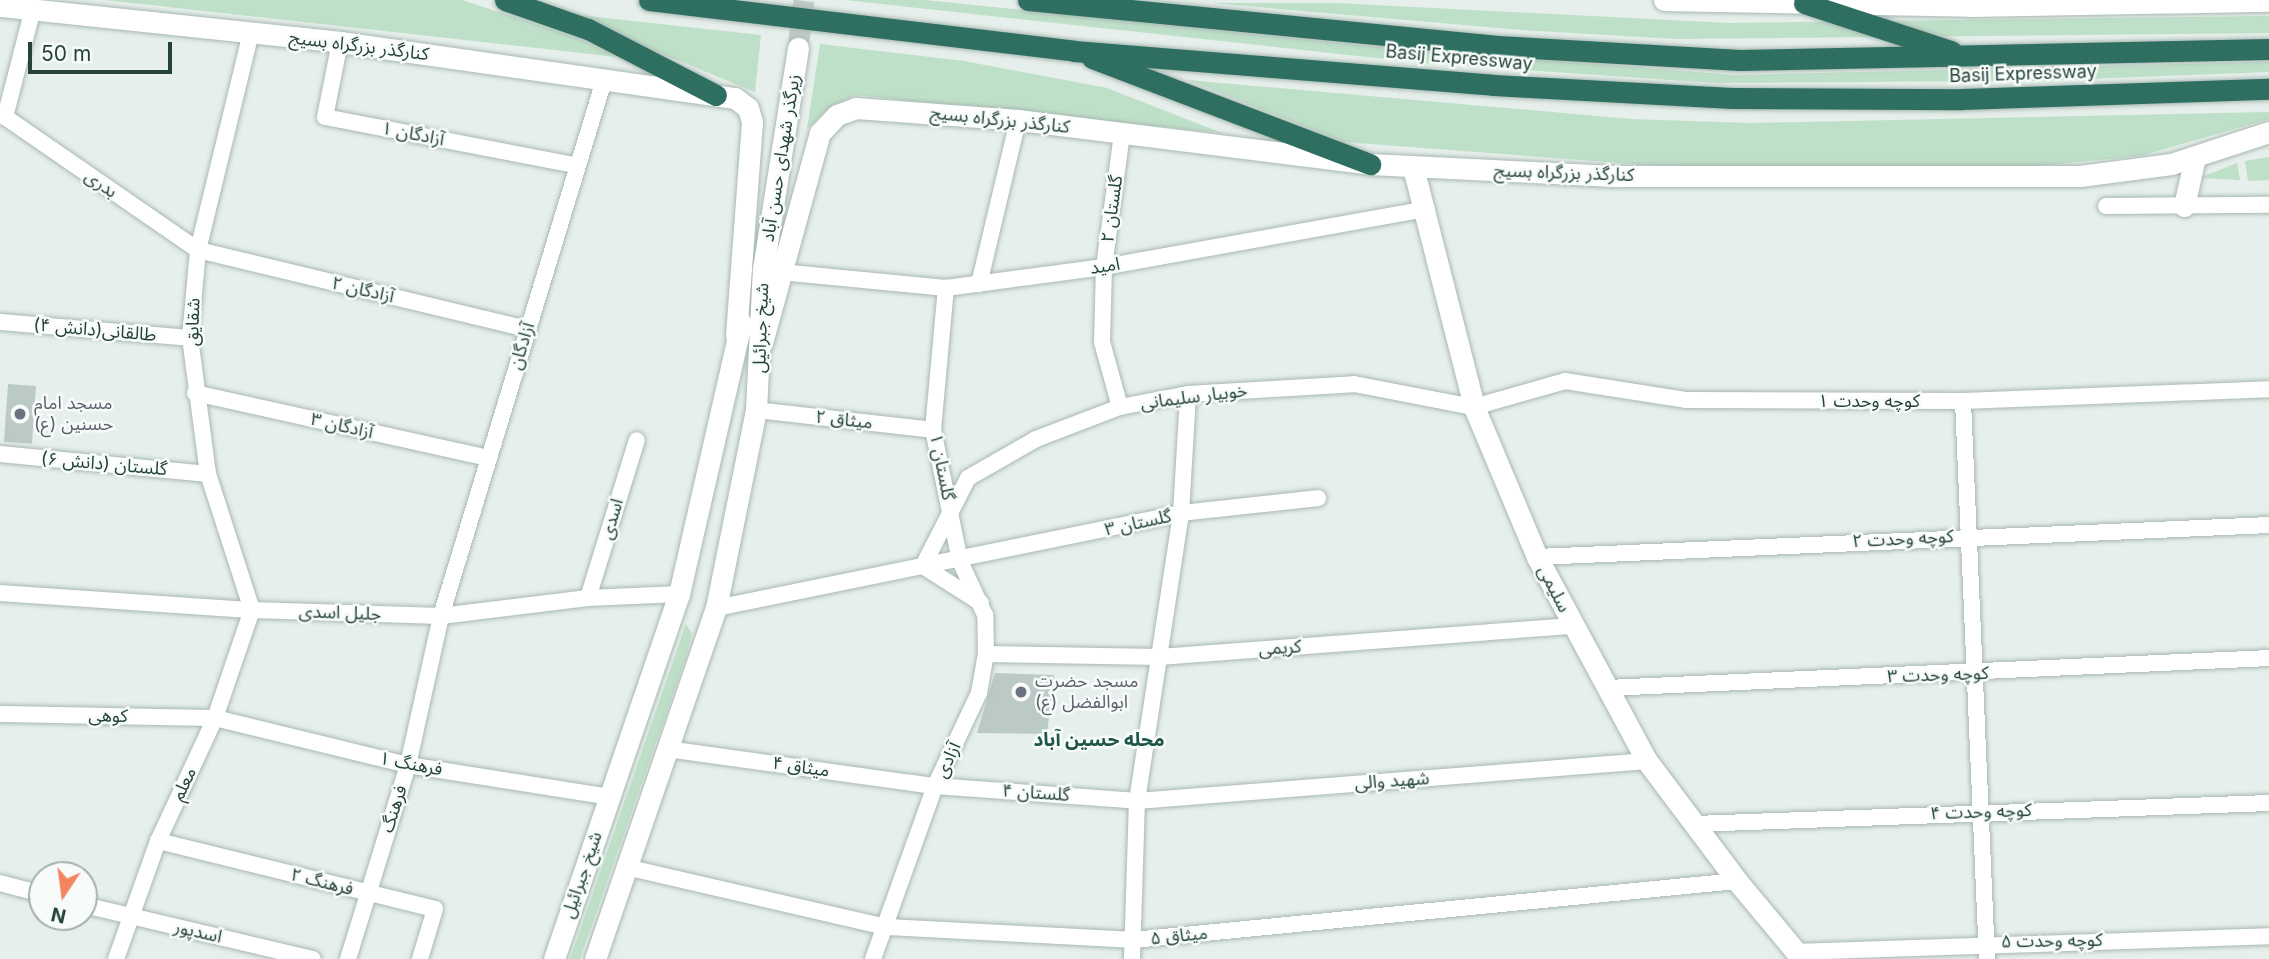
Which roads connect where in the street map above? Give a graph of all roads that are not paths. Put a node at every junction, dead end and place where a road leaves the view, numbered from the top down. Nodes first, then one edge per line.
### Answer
1 (505, 0) edge
2 (649, 0) edge
3 (1031, 0) edge
4 (1666, 0) edge
5 (2269, 1) edge
6 (1804, 3) junction
7 (1970, 3) edge
8 (0, 6) edge
9 (33, 9) junction
10 (251, 33) junction
11 (340, 42) junction
12 (798, 48) tunnel mouth
13 (2269, 49) edge
14 (1074, 51) junction
15 (1969, 57) junction
16 (605, 77) junction
17 (2269, 89) edge
18 (716, 95) junction
19 (2, 118) edge
20 (1018, 121) junction
21 (2269, 132) edge
22 (1122, 134) junction
23 (2195, 157) junction
24 (1370, 164) junction
25 (575, 165) junction
26 (1413, 167) junction
27 (2269, 205) edge
28 (2106, 206) dead end
29 (2185, 206) junction
30 (1427, 209) junction
31 (198, 250) junction
32 (1104, 267) junction
33 (772, 271) junction
34 (979, 284) junction
35 (946, 288) junction
36 (0, 322) edge
37 (527, 329) junction
38 (736, 335) junction
39 (190, 338) junction
40 (2269, 389) edge
41 (195, 393) junction
42 (1188, 394) junction
43 (1963, 401) junction
44 (1119, 407) junction
45 (1474, 407) junction
46 (756, 411) junction
47 (933, 430) junction
48 (637, 440) dead end
49 (0, 454) edge
50 (489, 458) junction
51 (208, 474) junction
52 (1318, 498) dead end
53 (951, 513) junction
54 (1181, 513) junction
55 (2269, 525) edge
56 (1968, 536) junction
57 (1537, 557) junction
58 (960, 561) junction
59 (923, 566) junction
60 (0, 593) edge
61 (679, 594) junction
62 (588, 598) junction
63 (981, 603) junction
64 (716, 608) junction
65 (252, 610) junction
66 (441, 616) junction
67 (1573, 626) junction
68 (986, 654) junction
69 (1159, 657) junction
70 (2269, 657) edge
71 (1977, 674) junction
72 (1607, 688) junction
73 (0, 714) edge
74 (215, 718) junction
75 (667, 749) junction
76 (1647, 761) junction
77 (408, 765) junction
78 (935, 786) junction
79 (609, 797) junction
80 (1137, 800) junction
81 (2269, 803) edge
82 (1979, 813) junction
83 (1694, 824) junction
84 (158, 841) junction
85 (626, 867) junction
86 (1737, 881) junction
87 (0, 883) edge
88 (28, 890) edge
89 (368, 893) junction
90 (98, 908) edge
91 (128, 916) junction
92 (886, 926) junction
93 (2269, 936) edge
94 (1133, 940) junction
95 (1986, 951) edge
96 (1798, 956) edge
97 (116, 959) edge
98 (313, 959) edge
99 (348, 959) edge
100 (420, 959) edge
101 (554, 959) edge
102 (595, 959) edge
103 (873, 959) edge
104 (1132, 959) edge

1 - 18 highway
2 - 14 highway, Basij Expressway
3 - 15 highway, Basij Expressway
4 - 6 street
5 - 7 street
6 - 7 street
6 - 15 highway
8 - 9 street, کنارگذر بزرگراه بسیج
9 - 10 street, کنارگذر بزرگراه بسیج
9 - 19 street, بدری
10 - 11 street, کنارگذر بزرگراه بسیج
10 - 31 street, شقایق
11 - 16 street, کنارگذر بزرگراه بسیج
11 - 25 street, آزادگان ۱
12 - 33 street, زیرگذر شهدای حسن آباد
13 - 15 highway, Basij Expressway
14 - 17 highway, Basij Expressway
14 - 24 highway
16 - 18 street, کنارگذر بزرگراه بسیج
16 - 25 street, آزادگان
18 - 38 street, کنارگذر بزرگراه بسیج
19 - 31 street, بدری
20 - 22 street, کنارگذر بزرگراه بسیج
20 - 33 street, کنارگذر بزرگراه بسیج
20 - 34 street
21 - 23 street, کنارگذر بزرگراه بسیج
22 - 24 street, کنارگذر بزرگراه بسیج
22 - 32 street, گلستان ۲
23 - 26 street, کنارگذر بزرگراه بسیج
23 - 29 street
24 - 26 street, کنارگذر بزرگراه بسیج
25 - 37 street, آزادگان
26 - 30 street, سلیمی
27 - 29 street
28 - 29 street
30 - 32 street, امید
30 - 45 street, سلیمی
31 - 37 street, آزادگان ۲
31 - 39 street, شقایق
32 - 34 street, امید
32 - 44 street, گلستان ۲
33 - 35 street, امید
33 - 38 street, شیخ جبرائیل
33 - 46 street, شیخ جبرائیل
34 - 35 street, امید
35 - 47 street, گلستان ۱
36 - 39 street, طالقانی(دانش ۴)
37 - 50 street, آزادگان
38 - 61 street, شیخ جبرائیل
39 - 41 street, شقایق
40 - 43 street, کوچه وحدت ۱
41 - 50 street, آزادگان ۳
41 - 51 street, شقایق
42 - 44 street, خوبیار سلیمانی
42 - 45 street, خوبیار سلیمانی
42 - 54 street
43 - 45 street, کوچه وحدت ۱
43 - 56 street
44 - 53 street, خوبیار سلیمانی
45 - 57 street, سلیمی
46 - 47 street, میثاق ۲
46 - 64 street, شیخ جبرائیل
47 - 53 street, گلستان ۱
48 - 62 street, اسدی
49 - 51 street, گلستان (دانش ۶)
50 - 66 street, آزادگان
51 - 65 street, شقایق
52 - 54 street, گلستان ۳
53 - 58 street, گلستان ۱
53 - 59 street, خوبیار سلیمانی
54 - 58 street, گلستان ۳
54 - 69 street
55 - 56 street, کوچه وحدت ۲
56 - 57 street, کوچه وحدت ۲
56 - 71 street
57 - 67 street, سلیمی
58 - 59 street
58 - 63 street, آزادی
59 - 63 street
59 - 64 street
60 - 65 street, جلیل اسدی
61 - 62 street, جلیل اسدی
61 - 79 street, شیخ جبرائیل
62 - 66 street, جلیل اسدی
63 - 68 street, آزادی
64 - 75 street, شیخ جبرائیل
65 - 66 street, جلیل اسدی
65 - 74 street, معلم
66 - 77 street, فرهنگ
67 - 69 street, کریمی
67 - 72 street, سلیمی
68 - 69 street, کریمی
68 - 78 street, آزادی
69 - 80 street
70 - 71 street, کوچه وحدت ۳
71 - 72 street, کوچه وحدت ۳
71 - 82 street
72 - 76 street, سلیمی
73 - 74 street, کوهی
74 - 77 street, فرهنگ ۱
74 - 84 street, معلم
75 - 78 street, میثاق ۴
75 - 85 street, شیخ جبرائیل
76 - 80 street, شهید والی
76 - 83 street, سلیمی
77 - 79 street, فرهنگ ۱
77 - 89 street, فرهنگ
78 - 80 street, گلستان ۴
78 - 92 street, آزادی
79 - 101 street, شیخ جبرائیل
80 - 94 street
81 - 82 street, کوچه وحدت ۴
82 - 83 street, کوچه وحدت ۴
82 - 95 street
83 - 86 street, سلیمی
84 - 89 street, فرهنگ ۲
84 - 91 street, معلم
85 - 92 street, میثاق ۵
85 - 102 street, شیخ جبرائیل
86 - 94 street, میثاق ۵
86 - 96 street, سلیمی
87 - 88 street
89 - 99 street, فرهنگ
89 - 100 street, فرهنگ ۲
90 - 91 street, اسدپور
91 - 97 street, معلم
91 - 98 street, اسدپور
92 - 94 street, میثاق ۵
92 - 103 street, آزادی
93 - 95 street, کوچه وحدت ۵
94 - 104 street
95 - 96 street, کوچه وحدت ۵

